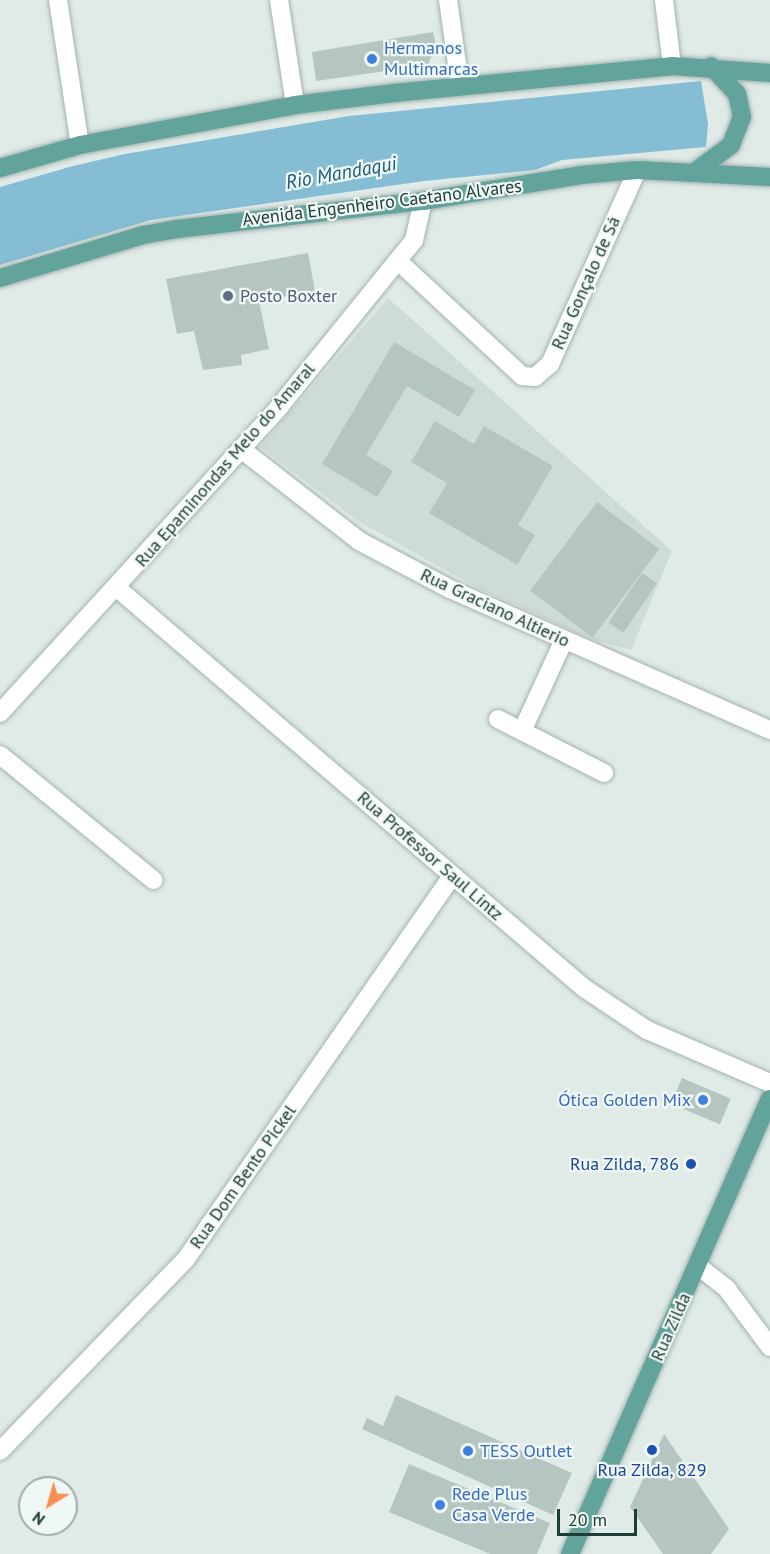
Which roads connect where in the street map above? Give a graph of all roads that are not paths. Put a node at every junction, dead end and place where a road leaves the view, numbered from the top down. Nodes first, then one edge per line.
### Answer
1 (58, 0) edge
2 (279, 0) edge
3 (448, 0) edge
4 (664, 0) edge
5 (672, 66) junction
6 (711, 66) junction
7 (770, 73) edge
8 (460, 85) junction
9 (295, 105) junction
10 (80, 145) junction
11 (0, 168) edge
12 (637, 170) junction
13 (696, 171) junction
14 (770, 177) edge
15 (423, 201) junction
16 (398, 261) junction
17 (0, 278) edge
18 (241, 449) junction
19 (117, 588) junction
20 (564, 640) junction
21 (0, 713) edge
22 (498, 719) dead end
23 (524, 729) junction
24 (770, 730) edge
25 (0, 755) edge
26 (604, 773) dead end
27 (452, 876) junction
28 (153, 880) dead end
29 (770, 1083) edge
30 (770, 1099) edge
31 (698, 1266) junction
32 (770, 1347) edge
33 (0, 1452) edge
34 (570, 1554) edge

1 - 10 street
2 - 9 street
3 - 8 street
4 - 5 street
5 - 6 main road
5 - 8 main road
6 - 7 main road
6 - 13 main road
8 - 9 main road
9 - 10 main road
10 - 11 main road
12 - 13 main road, Avenida Engenheiro Caetano Alvares
12 - 15 main road, Avenida Engenheiro Caetano Alvares
12 - 16 street, Rua Gonçalo de Sá
13 - 14 main road, Avenida Engenheiro Caetano Alvares
15 - 16 street, Rua Epaminondas Melo do Amaral
15 - 17 main road, Avenida Engenheiro Caetano Alvares
16 - 18 street, Rua Epaminondas Melo do Amaral
18 - 19 street, Rua Epaminondas Melo do Amaral
18 - 20 street, Rua Graciano Altierio
19 - 21 street, Rua Epaminondas Melo do Amaral
19 - 27 street, Rua Professor Saul Lintz
20 - 23 street
20 - 24 street, Rua Graciano Altierio
22 - 23 street
23 - 26 street
25 - 28 street
27 - 29 street, Rua Professor Saul Lintz
27 - 33 street, Rua Dom Bento Pickel
30 - 31 main road, Rua Zilda
31 - 32 street
31 - 34 main road, Rua Zilda

